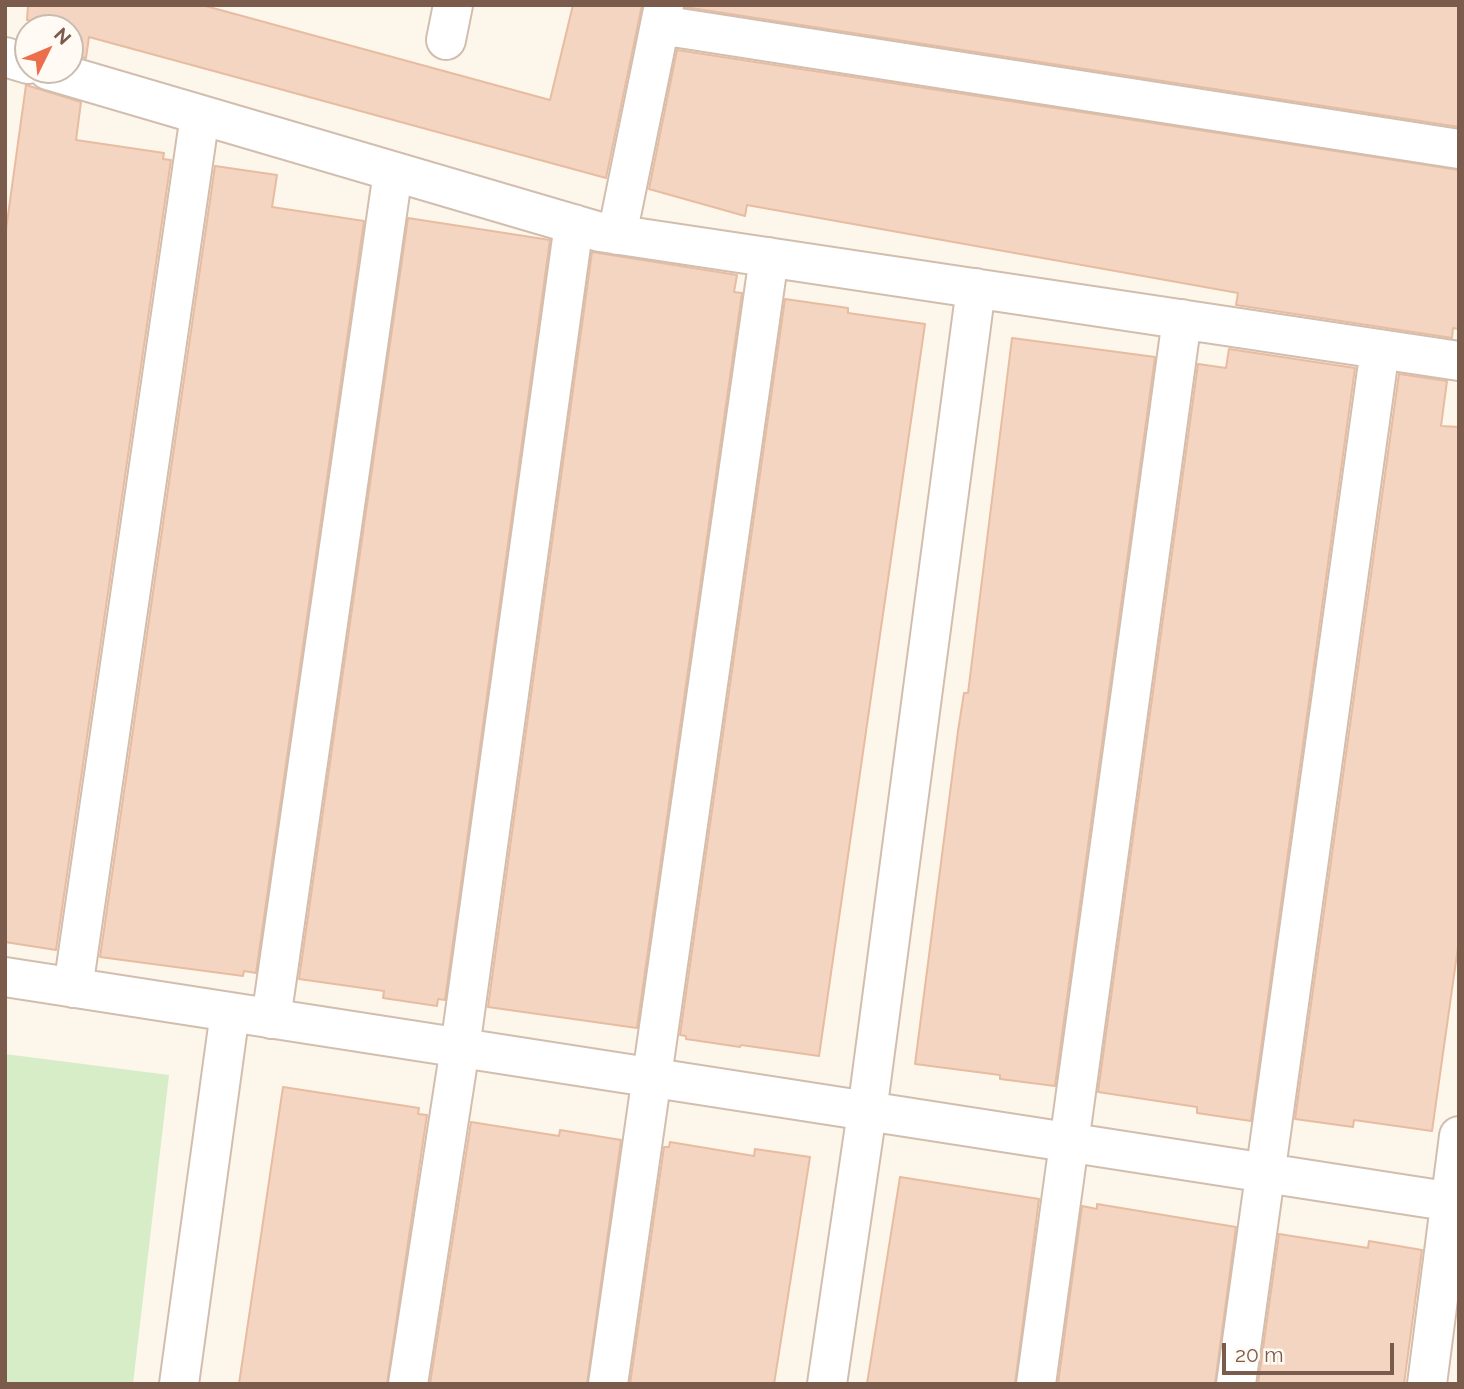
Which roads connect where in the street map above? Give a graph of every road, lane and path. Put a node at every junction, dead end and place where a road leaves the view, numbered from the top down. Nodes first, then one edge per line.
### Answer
1 (662, 15) edge
2 (84, 81) edge
3 (200, 115) junction
4 (1459, 149) edge
5 (393, 172) junction
6 (573, 225) junction
7 (617, 235) junction
8 (769, 257) junction
9 (976, 288) junction
10 (1182, 319) junction
11 (1380, 349) junction
12 (1459, 361) edge
13 (5, 977) edge
14 (73, 988) junction
15 (230, 1012) junction
16 (271, 1019) junction
17 (460, 1048) junction
18 (652, 1078) junction
19 (867, 1112) junction
20 (1459, 1136) edge
21 (1069, 1142) junction
22 (1266, 1173) junction
23 (1454, 1203) edge
24 (179, 1384) edge
25 (408, 1384) edge
26 (608, 1384) edge
27 (827, 1384) edge
28 (1036, 1384) edge
29 (1236, 1384) edge
30 (1427, 1384) edge

1 - 4 street
1 - 7 street
2 - 3 street
3 - 5 street
3 - 14 street
5 - 6 street
5 - 16 street
6 - 7 street
6 - 17 street
7 - 8 street
8 - 9 street
8 - 18 street
9 - 10 street
9 - 19 street
10 - 11 street
10 - 21 street
11 - 12 street
11 - 22 street
13 - 14 street
14 - 15 street
15 - 16 street
15 - 24 street
16 - 17 street
17 - 18 street
17 - 25 street
18 - 19 street
18 - 26 street
19 - 21 street
19 - 27 street
20 - 23 street
21 - 22 street
21 - 28 street
22 - 23 street
22 - 29 street
23 - 30 street

